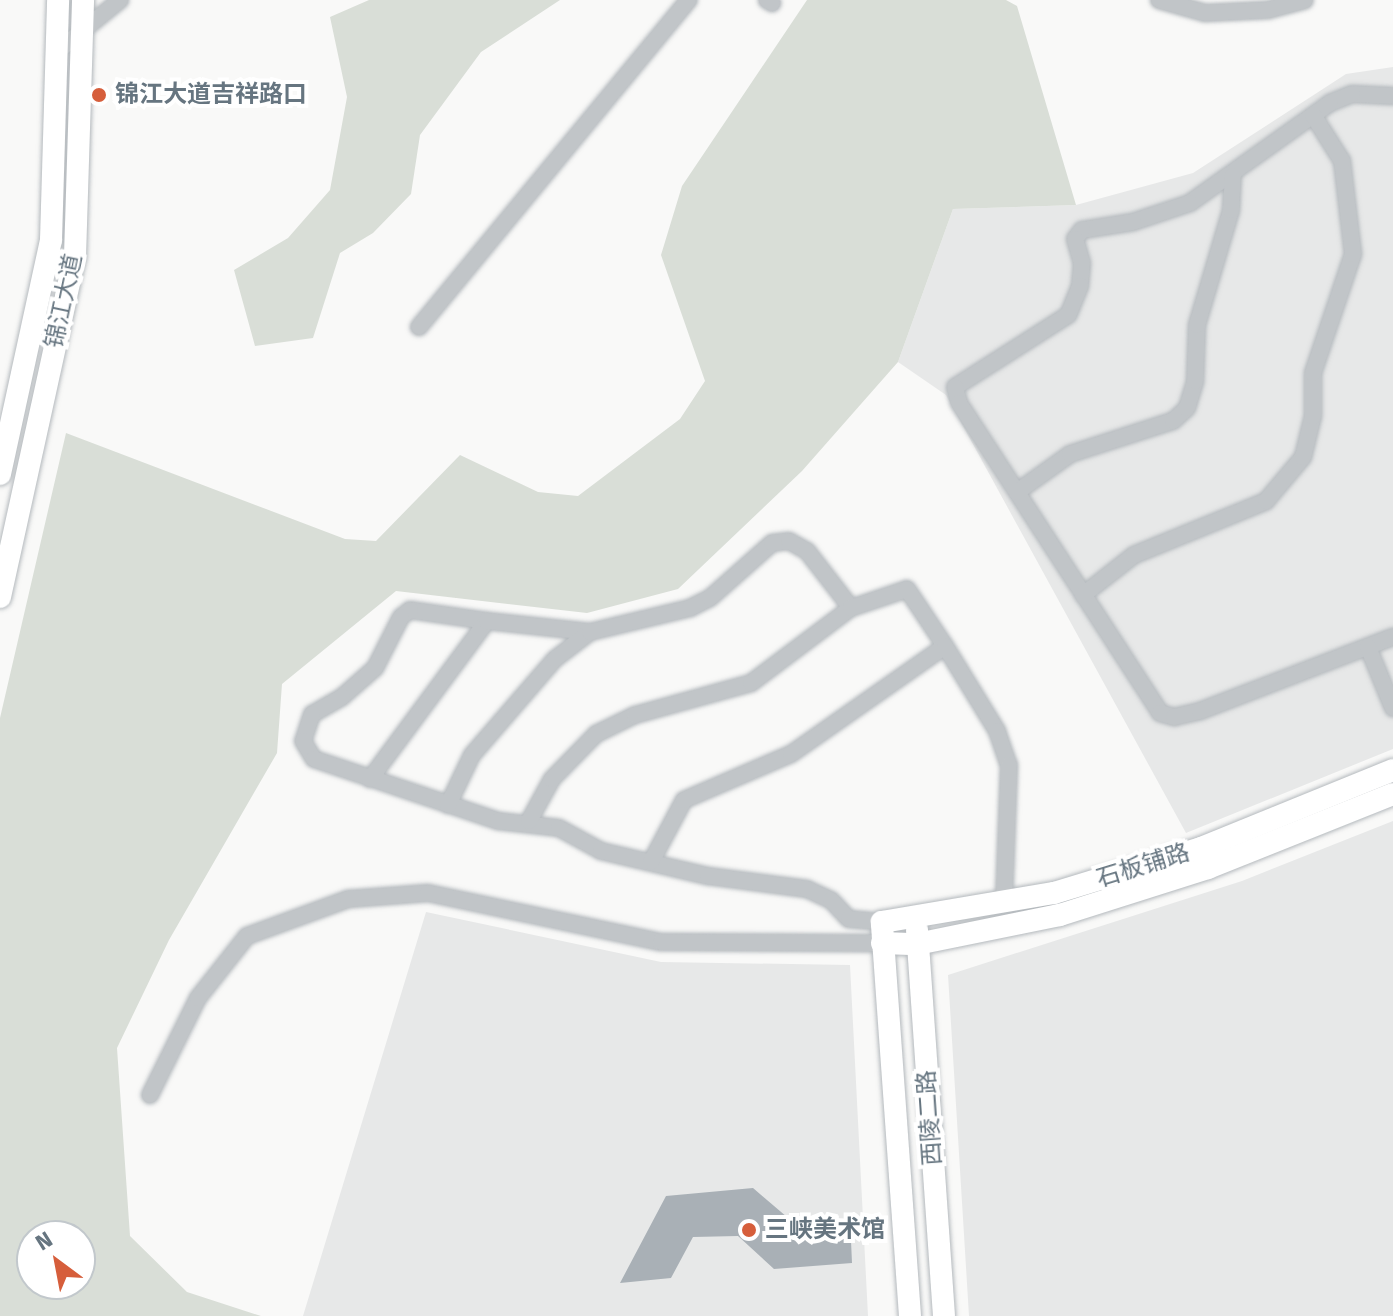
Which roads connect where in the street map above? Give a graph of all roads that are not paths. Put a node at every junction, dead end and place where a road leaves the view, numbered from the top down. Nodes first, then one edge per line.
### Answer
1 (58, 0) edge
2 (83, 0) edge
3 (120, 0) edge
4 (689, 0) edge
5 (1159, 0) edge
6 (1305, 0) edge
7 (86, 27) junction
8 (59, 50) junction
9 (1393, 96) edge
10 (1313, 115) junction
11 (1233, 176) junction
12 (419, 327) dead end
13 (0, 474) edge
14 (1017, 492) junction
15 (1083, 595) junction
16 (0, 597) edge
17 (851, 608) junction
18 (487, 621) junction
19 (590, 632) junction
20 (1393, 637) edge
21 (945, 646) junction
22 (1368, 647) junction
23 (1393, 708) edge
24 (1393, 770) edge
25 (370, 779) junction
26 (1393, 794) edge
27 (448, 805) junction
28 (529, 821) junction
29 (651, 862) junction
30 (1004, 902) junction
31 (917, 919) junction
32 (882, 933) junction
33 (917, 944) junction
34 (150, 1095) dead end
35 (910, 1316) edge
36 (944, 1316) edge

1 - 8 main road, 锦江大道
2 - 7 main road, 锦江大道
3 - 7 street
4 - 12 street
5 - 6 street
7 - 8 street
7 - 16 main road, 锦江大道
8 - 13 main road, 锦江大道
9 - 10 street
10 - 11 street
10 - 15 street
11 - 14 street
11 - 14 street
14 - 15 street
15 - 22 street
17 - 19 street
17 - 21 street
17 - 28 street
18 - 19 street
18 - 25 street
18 - 25 street
19 - 27 street
20 - 22 street
21 - 29 street
21 - 30 street
22 - 23 street
24 - 30 main road, 石板铺路
25 - 27 street
26 - 33 main road, 石板铺路
27 - 28 street
28 - 29 street
29 - 32 street
30 - 31 main road, 石板铺路
31 - 32 main road, 石板铺路
31 - 33 main road, 西陵二路
32 - 33 main road, 石板铺路
32 - 34 street
32 - 35 main road, 西陵二路
33 - 36 main road, 西陵二路

